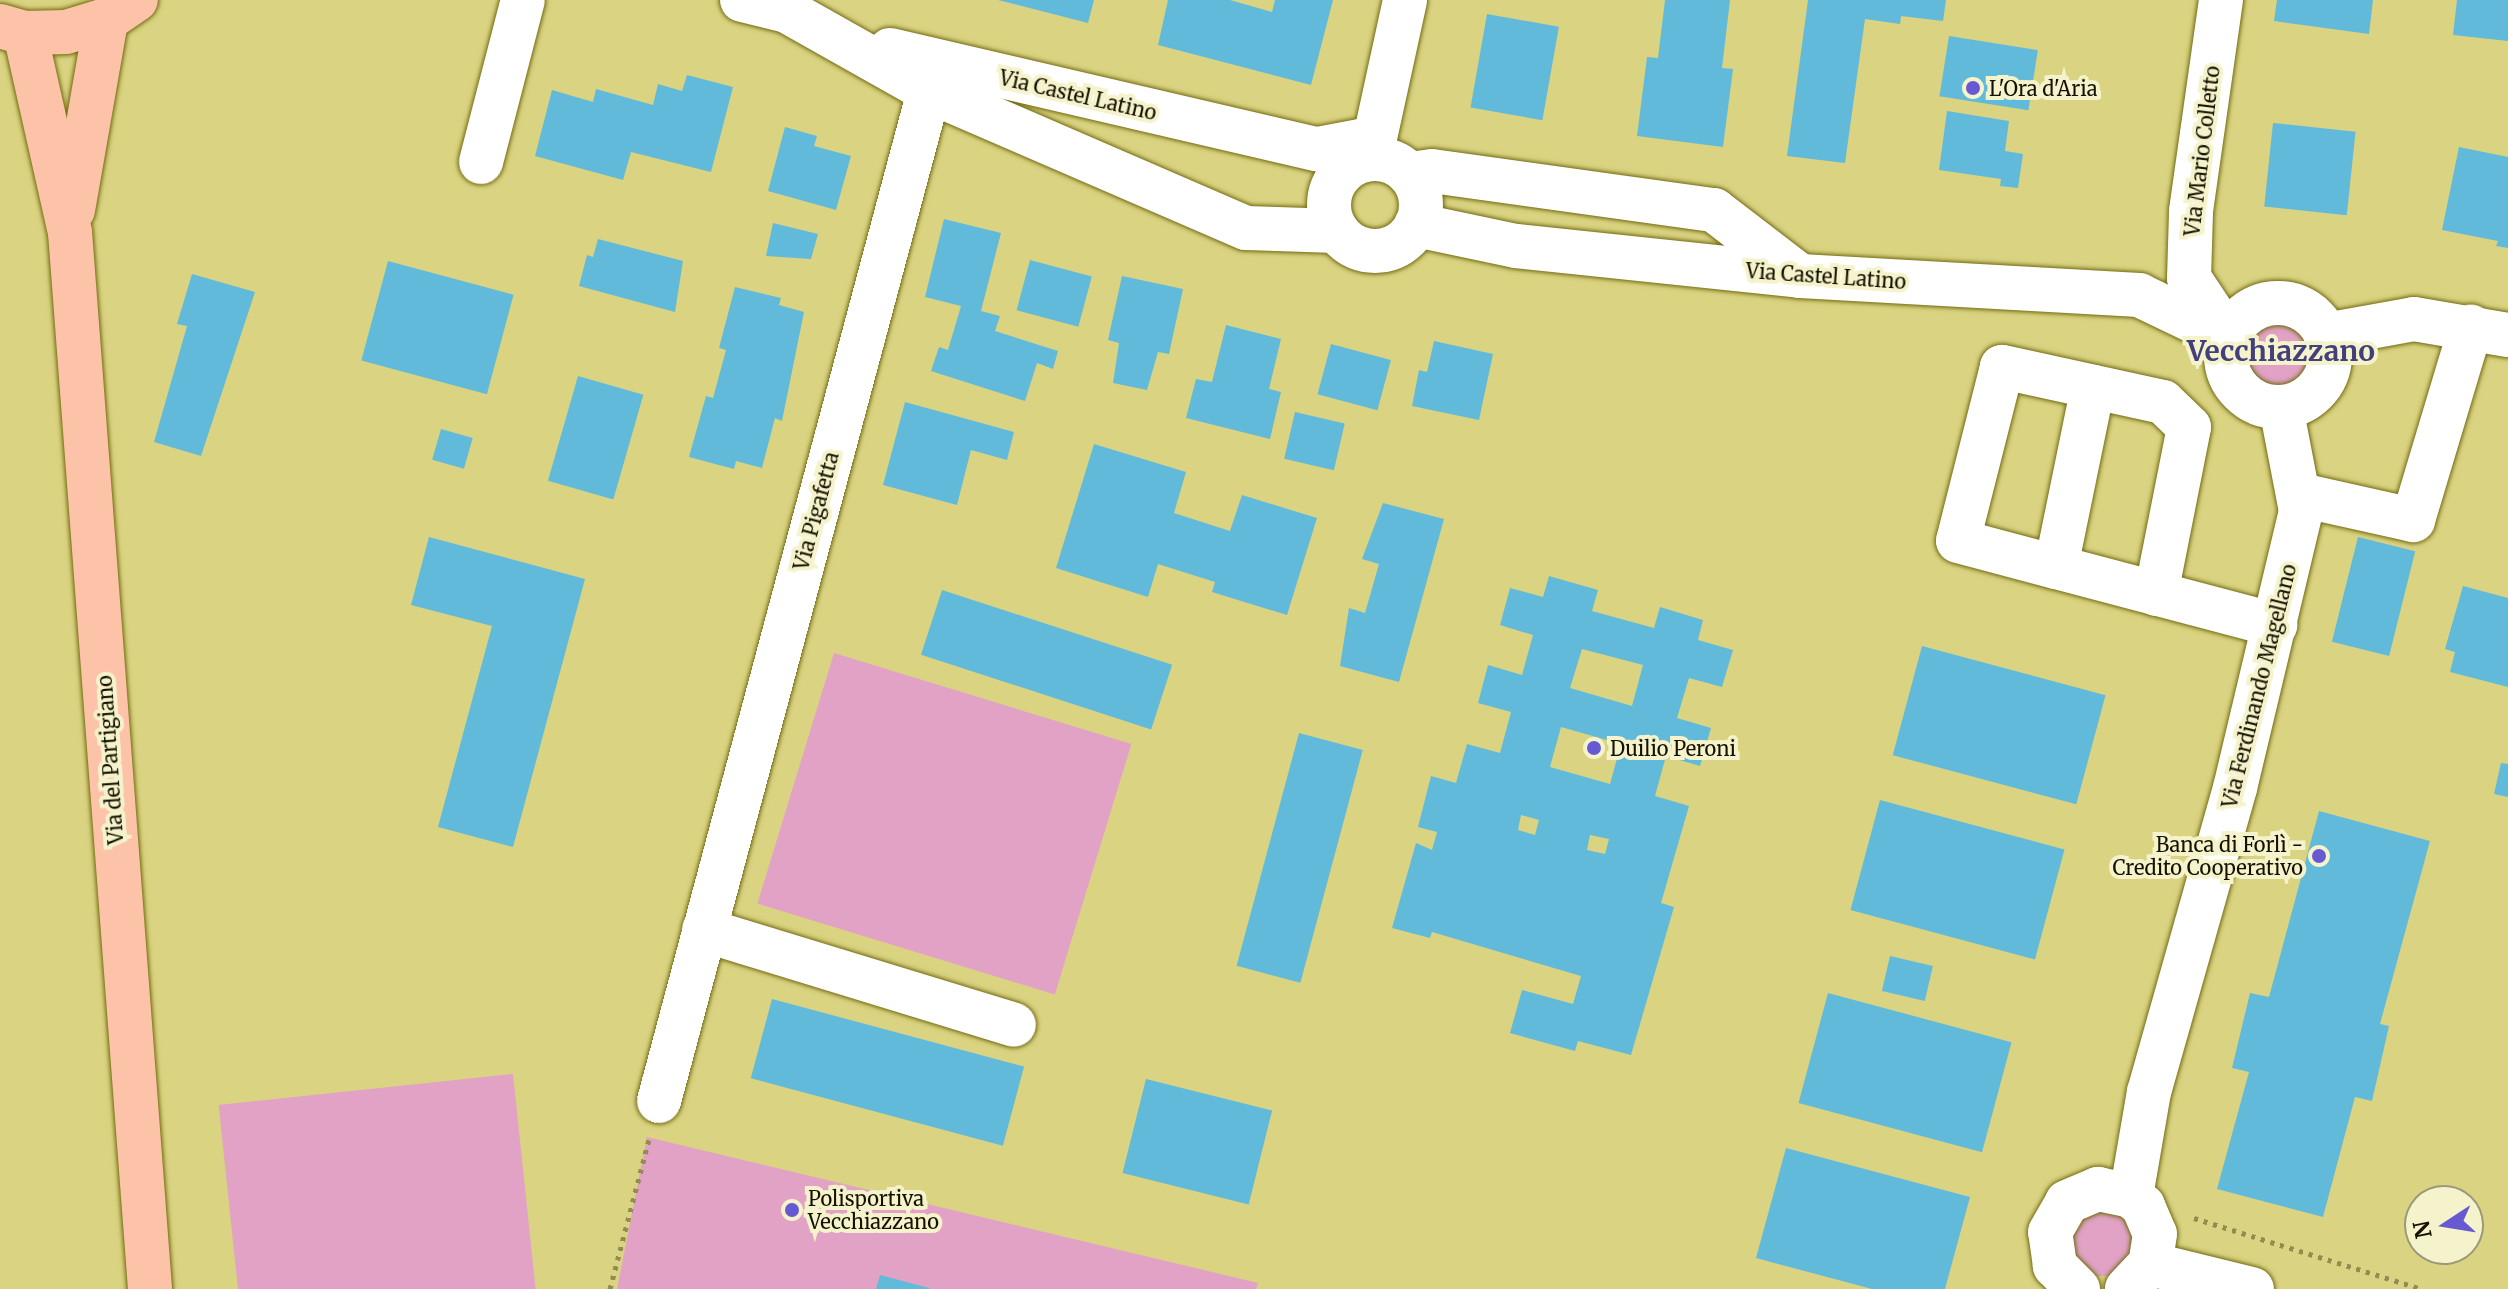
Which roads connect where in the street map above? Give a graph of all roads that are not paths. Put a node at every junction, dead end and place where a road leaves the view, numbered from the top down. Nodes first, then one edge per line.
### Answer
1 (523, 0) edge
2 (742, 0) edge
3 (1405, 0) edge
4 (2221, 0) edge
5 (121, 10) edge
6 (787, 11) junction
7 (13, 30) edge
8 (929, 91) junction
9 (1369, 149) junction
10 (481, 162) dead end
11 (1409, 174) junction
12 (1333, 215) junction
13 (1416, 225) junction
14 (70, 232) junction
15 (1800, 276) junction
16 (2489, 331) edge
17 (2326, 335) junction
18 (2229, 338) junction
19 (2093, 387) junction
20 (2281, 407) junction
21 (2301, 495) junction
22 (2056, 567) junction
23 (2156, 594) junction
24 (2275, 625) junction
25 (704, 930) junction
26 (1014, 1025) dead end
27 (659, 1101) road end
28 (2131, 1196) junction
29 (2138, 1277) edge
30 (150, 1289) edge
31 (2078, 1289) edge
32 (2252, 1289) edge

1 - 10 street
2 - 6 street, Via Castel Latino
3 - 9 street
4 - 18 street, Via Mario Colletto
5 - 7 main road
5 - 14 main road, Via del Partigiano
6 - 8 street, Via Castel Latino
6 - 9 street, Via Castel Latino
7 - 14 main road, Via del Partigiano
8 - 12 street, Via Castel Latino
8 - 25 street, Via Pigafetta
9 - 11 street
9 - 12 street
11 - 13 street
11 - 15 street
12 - 13 street
13 - 15 street, Via Castel Latino
14 - 30 main road, Via del Partigiano
15 - 18 street, Via Castel Latino
16 - 17 street
16 - 21 street
17 - 18 street
17 - 20 street
18 - 20 street
19 - 22 street
19 - 22 street
19 - 23 street
20 - 21 street, Via Ferdinando Magellano
21 - 24 street, Via Ferdinando Magellano
22 - 23 street
23 - 24 street
24 - 28 street, Via Ferdinando Magellano
25 - 26 street
25 - 27 street, Via Pigafetta
28 - 29 street
28 - 31 street
29 - 32 street

